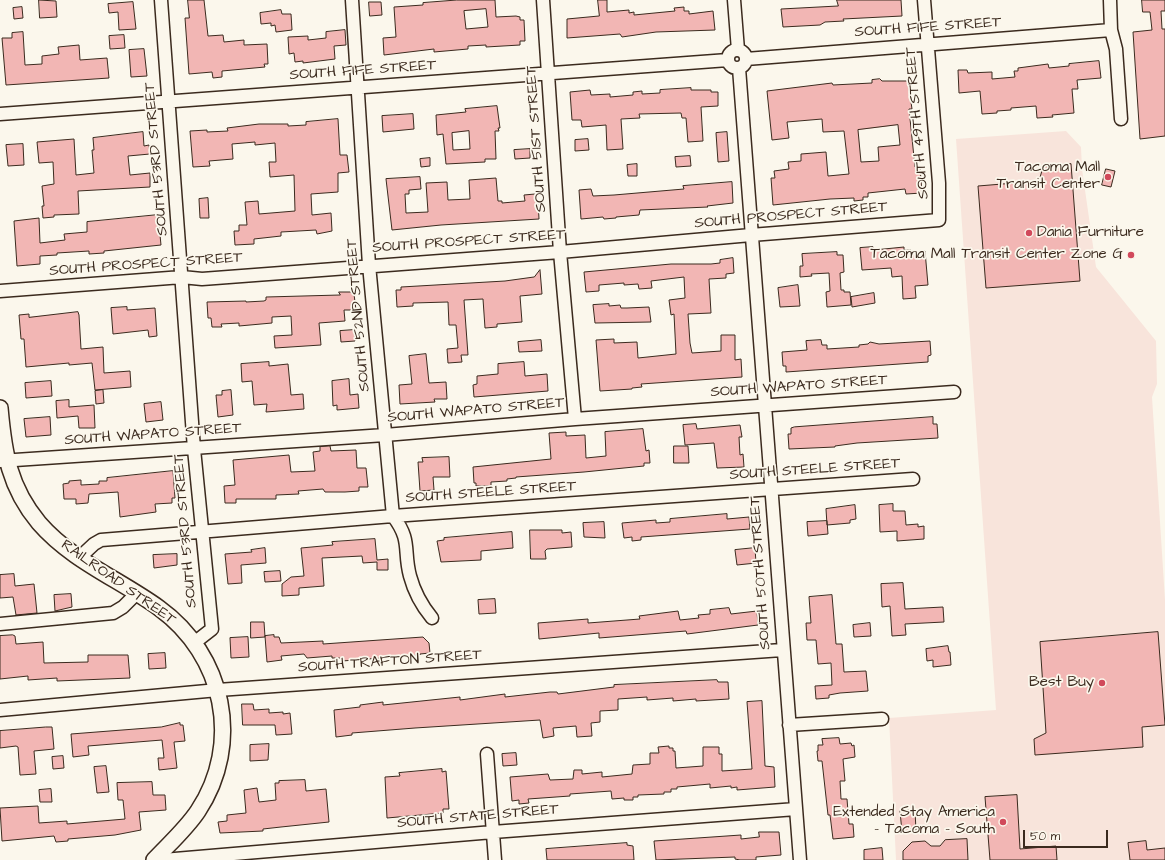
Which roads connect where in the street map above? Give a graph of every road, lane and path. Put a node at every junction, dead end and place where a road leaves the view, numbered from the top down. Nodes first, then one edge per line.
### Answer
1 (161, 0) edge
2 (352, 0) edge
3 (543, 0) edge
4 (734, 0) edge
5 (924, 0) edge
6 (1110, 0) edge
7 (1111, 30) junction
8 (927, 44) junction
9 (741, 59) junction
10 (549, 73) junction
11 (359, 87) junction
12 (168, 102) junction
13 (0, 114) edge
14 (1121, 119) dead end
15 (939, 220) joint
16 (751, 235) junction
17 (560, 252) junction
18 (369, 265) junction
19 (182, 277) junction
20 (0, 291) edge
21 (954, 392) dead end
22 (764, 406) junction
23 (0, 408) edge
24 (576, 419) junction
25 (385, 435) junction
26 (194, 449) junction
27 (3, 461) edge
28 (913, 479) dead end
29 (770, 489) junction
30 (393, 516) junction
31 (201, 533) junction
32 (78, 558) junction
33 (137, 593) junction
34 (432, 618) dead end
35 (0, 624) edge
36 (194, 643) junction
37 (782, 650) junction
38 (218, 690) junction
39 (0, 710) edge
40 (882, 719) dead end
41 (789, 725) junction
42 (487, 754) dead end
43 (796, 809) junction
44 (493, 832) junction
45 (154, 860) edge
46 (163, 860) edge
47 (495, 860) edge
48 (800, 860) edge

1 - 12 street, SOUTH 53RD STREET
2 - 11 street, SOUTH 52ND STREET
3 - 10 street, SOUTH 51ST STREET
4 - 9 street, SOUTH 50TH STREET
5 - 8 street, SOUTH 49TH STREET
6 - 7 street
7 - 8 street, SOUTH FIFE STREET
7 - 14 street
8 - 9 street, SOUTH FIFE STREET
8 - 15 street, SOUTH 49TH STREET
9 - 10 street, SOUTH FIFE STREET
9 - 16 street, SOUTH 50TH STREET
10 - 11 street, SOUTH FIFE STREET
10 - 17 street, SOUTH 51ST STREET
11 - 12 street, SOUTH FIFE STREET
11 - 18 street, SOUTH 52ND STREET
12 - 13 street, SOUTH FIFE STREET
12 - 19 street, SOUTH 53RD STREET
15 - 16 street, SOUTH PROSPECT STREET
16 - 17 street, SOUTH PROSPECT STREET
16 - 22 street, SOUTH 50TH STREET
17 - 18 street, SOUTH PROSPECT STREET
17 - 24 street, SOUTH 51ST STREET
18 - 19 street, SOUTH PROSPECT STREET
18 - 25 street, SOUTH 52ND STREET
19 - 20 street, SOUTH PROSPECT STREET
19 - 26 street, SOUTH 53RD STREET
21 - 22 street, SOUTH WAPATO STREET
22 - 24 street, SOUTH WAPATO STREET
22 - 29 street, SOUTH 50TH STREET
23 - 27 street, RAILROAD STREET
24 - 25 street, SOUTH WAPATO STREET
25 - 26 street, SOUTH WAPATO STREET
25 - 30 street, SOUTH 52ND STREET
26 - 27 street, SOUTH WAPATO STREET
26 - 31 street, SOUTH 53RD STREET
27 - 32 street, RAILROAD STREET
28 - 29 street, SOUTH STEELE STREET
29 - 30 street, SOUTH STEELE STREET
29 - 37 street, SOUTH 50TH STREET
30 - 31 street, SOUTH STEELE STREET
30 - 34 street, SOUTH 52ND STREET
31 - 32 street, SOUTH STEELE STREET
31 - 36 street, SOUTH 53RD STREET
32 - 33 street, RAILROAD STREET
33 - 35 street
33 - 36 street, RAILROAD STREET
36 - 38 street, RAILROAD STREET
37 - 38 street, SOUTH TRAFTON STREET
37 - 41 street, SOUTH 50TH STREET
38 - 39 street, SOUTH TRAFTON STREET
38 - 45 street
40 - 41 street
41 - 43 street, SOUTH 50TH STREET
42 - 44 street
43 - 44 street, SOUTH STATE STREET
43 - 48 street, SOUTH 50TH STREET
44 - 46 street, SOUTH STATE STREET
44 - 47 street

